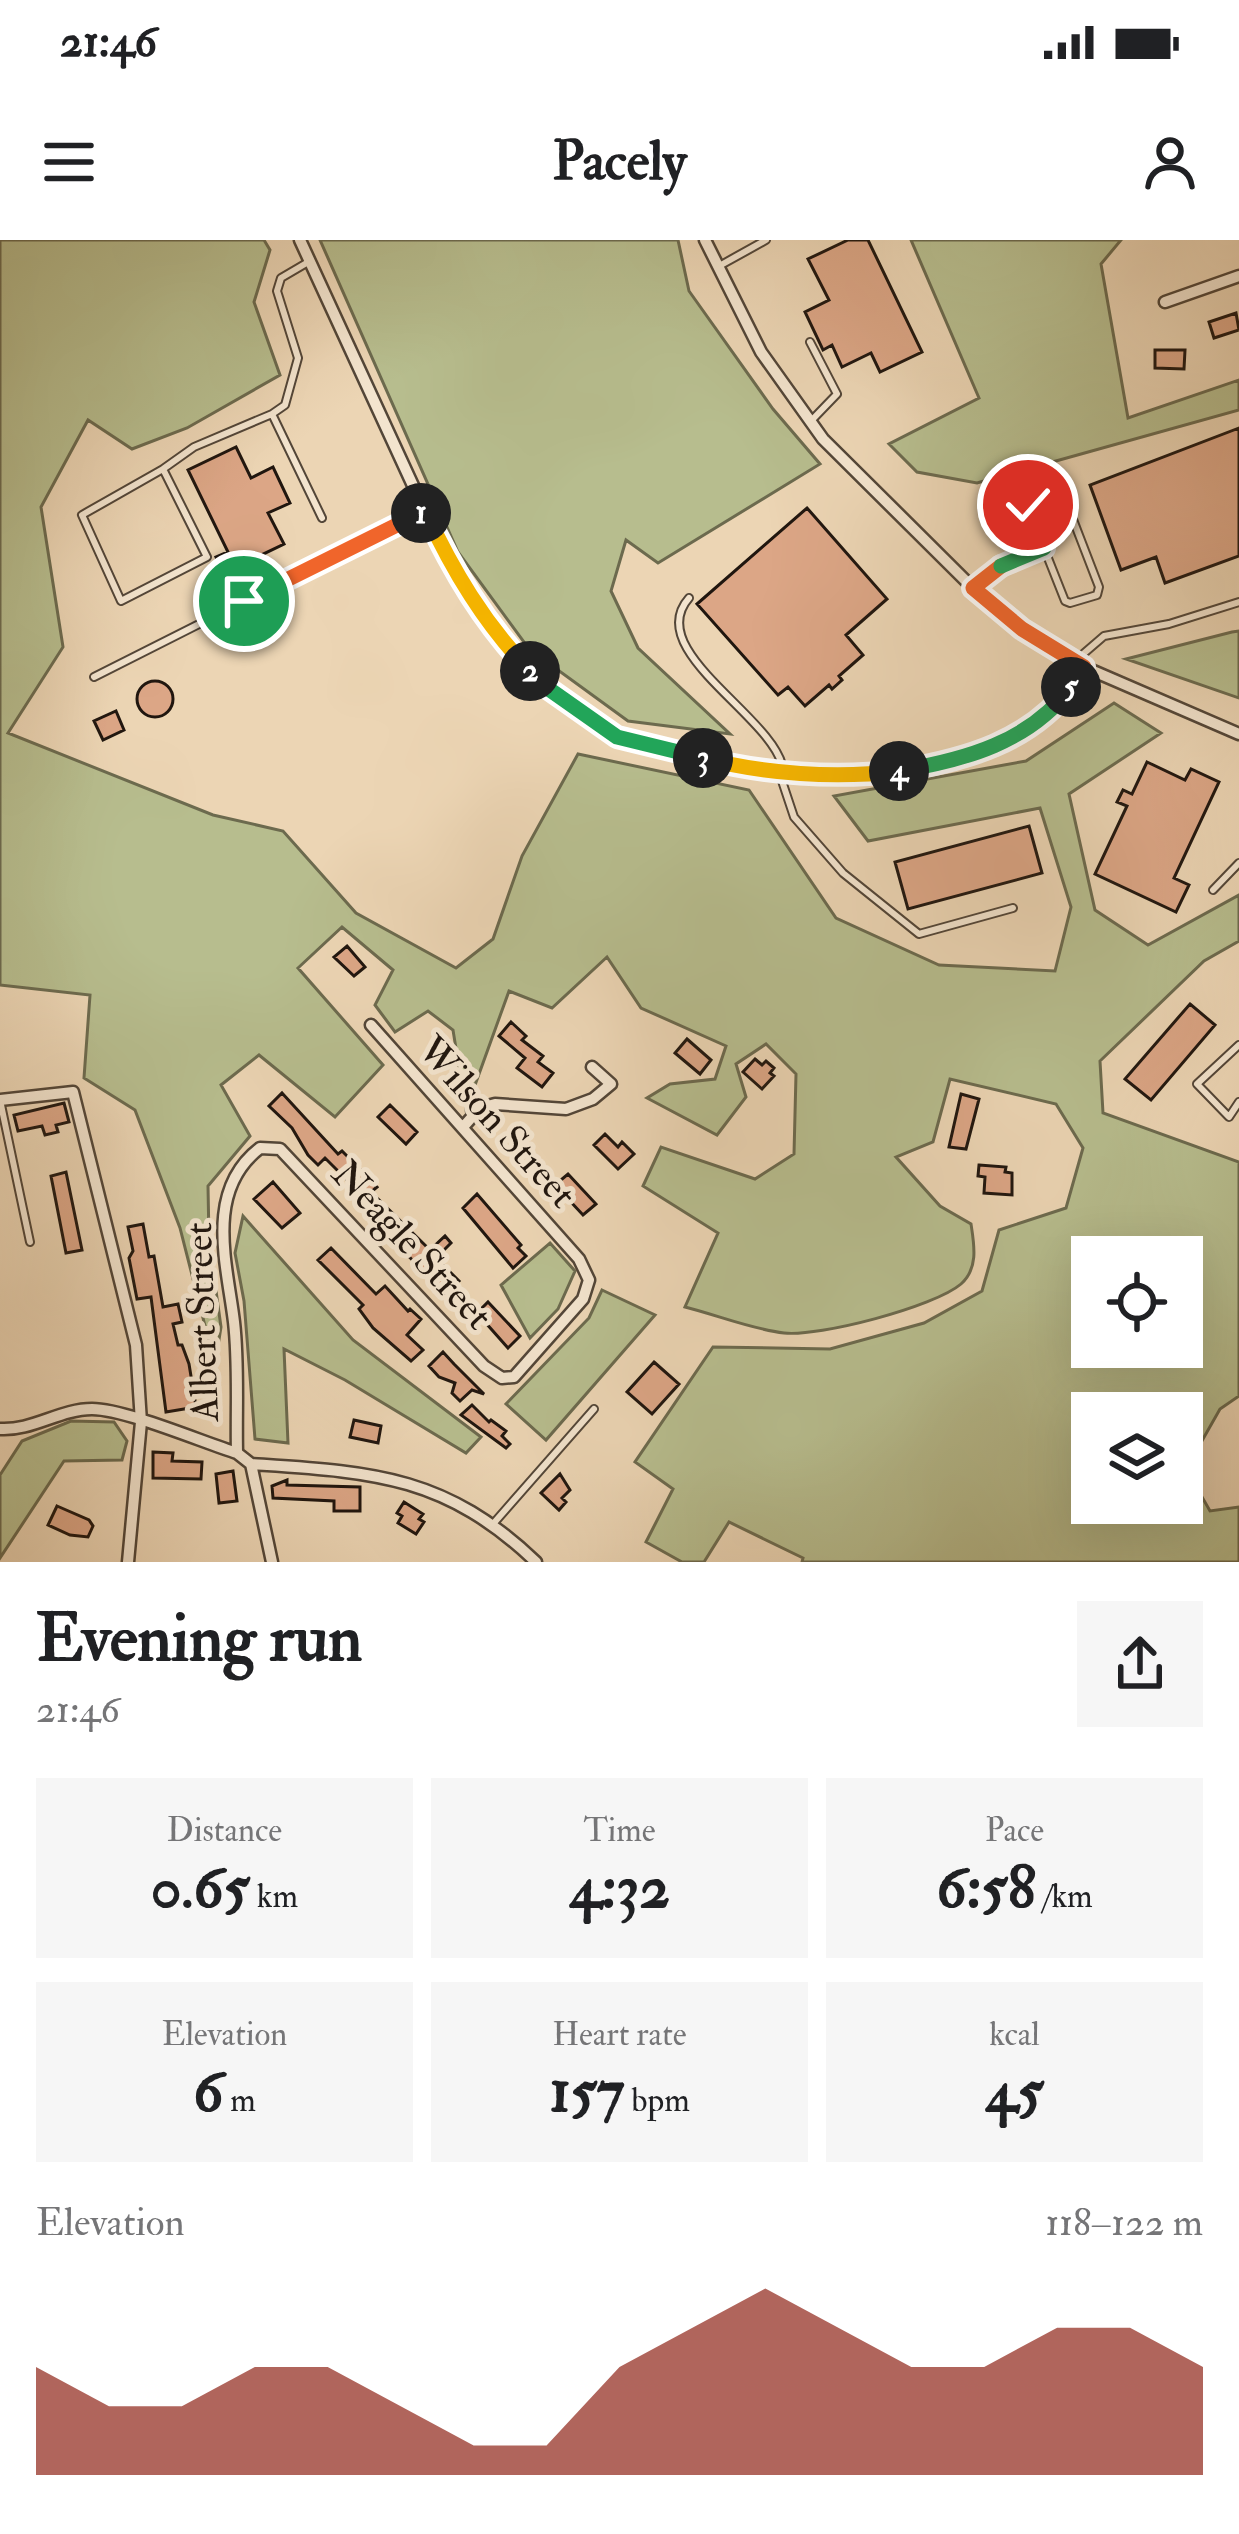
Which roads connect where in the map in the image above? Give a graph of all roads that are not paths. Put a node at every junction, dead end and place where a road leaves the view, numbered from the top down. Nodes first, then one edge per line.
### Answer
1 (300, 240) edge
2 (706, 240) edge
3 (766, 240) edge
4 (310, 261) junction
5 (718, 267) junction
6 (1239, 276) edge
7 (1165, 302) dead end
8 (810, 342) dead end
9 (272, 414) junction
10 (810, 422) junction
11 (163, 469) junction
12 (425, 511) junction
13 (322, 518) dead end
14 (1044, 548) junction
15 (973, 588) junction
16 (689, 598) dead end
17 (1239, 602) edge
18 (1080, 664) junction
19 (94, 676) dead end
20 (1239, 734) edge
21 (781, 769) junction
22 (1239, 862) edge
23 (1213, 890) dead end
24 (1013, 908) dead end
25 (370, 1025) dead end
26 (1239, 1045) edge
27 (592, 1067) dead end
28 (0, 1100) edge
29 (1239, 1102) edge
30 (464, 1126) junction
31 (280, 1150) joint
32 (30, 1242) dead end
33 (502, 1378) joint
34 (594, 1409) dead end
35 (141, 1422) junction
36 (0, 1429) edge
37 (237, 1453) junction
38 (251, 1464) junction
39 (493, 1524) junction
40 (128, 1562) edge
41 (272, 1562) edge
42 (536, 1562) edge

1 - 4 street
2 - 5 street
3 - 5 lane
4 - 9 lane
4 - 12 street
5 - 10 street
6 - 7 street
8 - 10 lane
9 - 11 lane
9 - 13 lane
10 - 15 street
11 - 11 lane
12 - 19 lane
12 - 21 street
14 - 14 lane
14 - 15 lane
15 - 18 street
16 - 21 lane
17 - 18 lane
18 - 20 street
18 - 21 street
21 - 24 lane
22 - 23 lane
25 - 30 street, Wilson Street
26 - 29 lane
27 - 30 street
28 - 32 lane
28 - 35 street
30 - 33 street, Wilson Street
31 - 33 street, Neagle Street
31 - 37 street, Albert Street
34 - 39 lane
35 - 36 street
35 - 37 street
35 - 40 street
37 - 38 street
38 - 39 street
38 - 41 street
39 - 42 street

